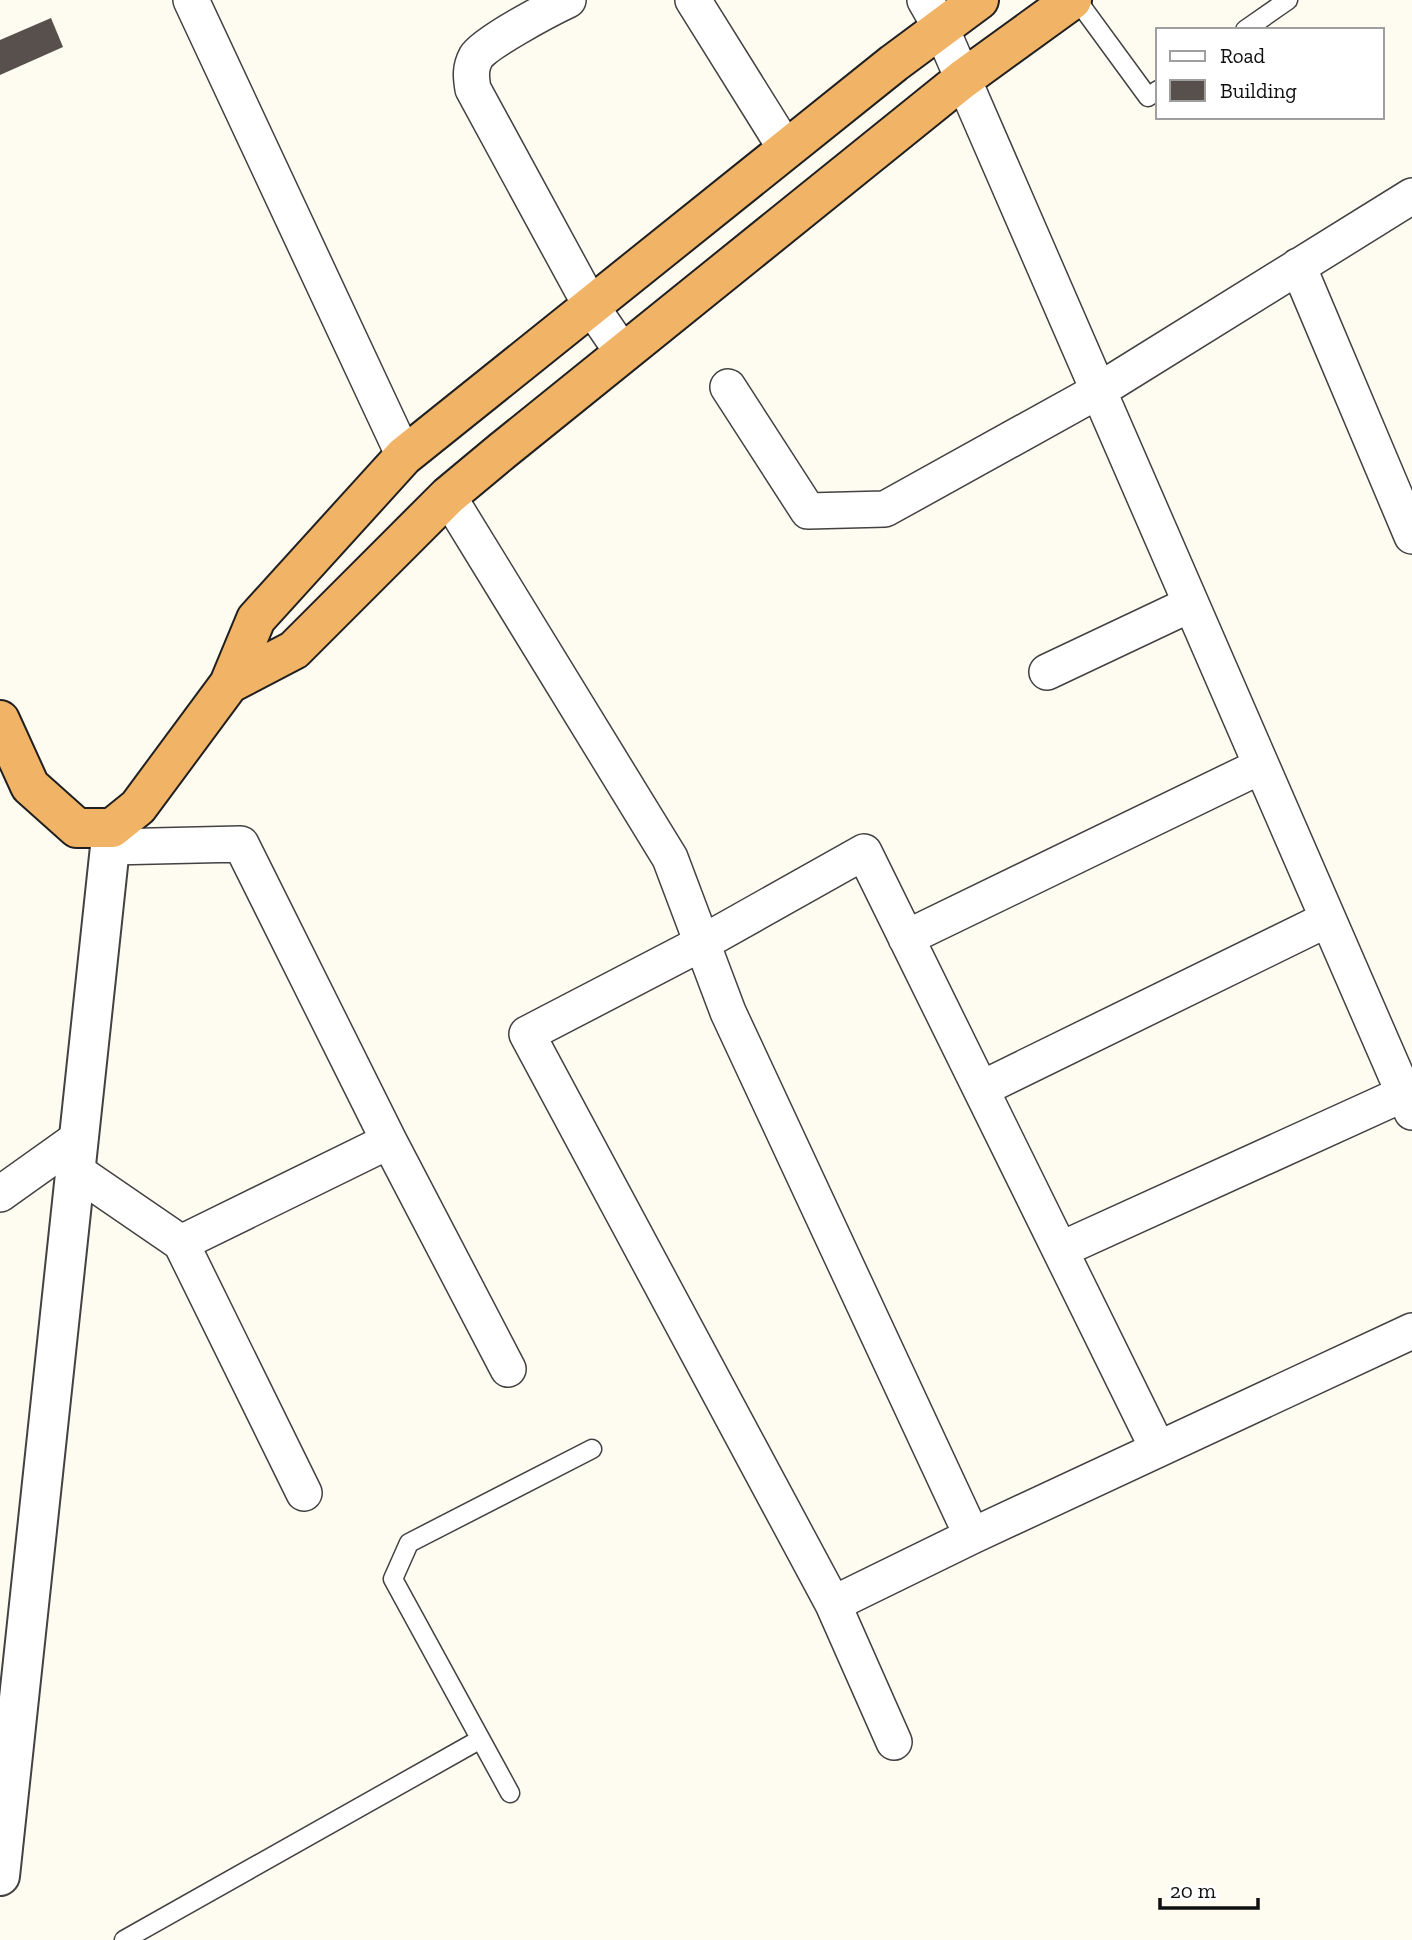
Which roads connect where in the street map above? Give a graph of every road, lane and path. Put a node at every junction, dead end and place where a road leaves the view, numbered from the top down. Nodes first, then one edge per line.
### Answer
1 (191, 0) edge
2 (568, 0) edge
3 (693, 0) edge
4 (979, 0) edge
5 (1074, 0) edge
6 (1288, 0) edge
7 (933, 14) edge
8 (1248, 28) edge
9 (963, 79) junction
10 (1156, 91) edge
11 (786, 149) junction
12 (1412, 197) edge
13 (1298, 266) junction
14 (591, 306) junction
15 (623, 353) junction
16 (728, 387) dead end
17 (1098, 391) junction
18 (466, 406) junction
19 (502, 451) junction
20 (404, 456) junction
21 (448, 496) junction
22 (1412, 536) edge
23 (1191, 604) junction
24 (1047, 672) dead end
25 (229, 684) junction
26 (0, 720) edge
27 (1261, 766) junction
28 (111, 837) junction
29 (1328, 919) junction
30 (906, 939) junction
31 (702, 943) junction
32 (981, 1089) junction
33 (1409, 1099) edge
34 (389, 1141) junction
35 (78, 1154) junction
36 (0, 1194) edge
37 (181, 1244) junction
38 (1060, 1250) junction
39 (1412, 1331) edge
40 (508, 1369) dead end
41 (592, 1449) dead end
42 (1158, 1449) junction
43 (304, 1493) dead end
44 (972, 1536) junction
45 (833, 1604) junction
46 (479, 1740) junction
47 (894, 1742) dead end
48 (510, 1793) dead end
49 (0, 1876) edge
50 (124, 1940) edge

1 - 20 street
2 - 14 street
3 - 11 street
4 - 7 highway
5 - 9 highway
5 - 10 lane
6 - 8 lane
7 - 9 street
7 - 11 highway
9 - 15 highway
9 - 17 street
11 - 14 highway
12 - 13 street
13 - 17 street
13 - 22 street
14 - 15 street
14 - 18 highway
15 - 19 highway
16 - 17 street
17 - 23 street
18 - 19 highway
18 - 20 highway
19 - 21 highway
20 - 25 highway
21 - 25 highway
21 - 31 street
23 - 24 street
23 - 27 street
25 - 28 highway
26 - 28 highway
27 - 29 street
27 - 30 street
28 - 34 street
28 - 35 street
29 - 32 street
29 - 33 street
30 - 31 street
30 - 32 street
31 - 44 street
31 - 45 street
32 - 38 street
33 - 38 street
34 - 37 street
34 - 40 street
35 - 36 street
35 - 37 street
35 - 49 street
37 - 43 street
38 - 42 street
39 - 42 street
41 - 46 lane
42 - 44 street
44 - 45 street
45 - 47 street
46 - 48 lane
46 - 50 lane

